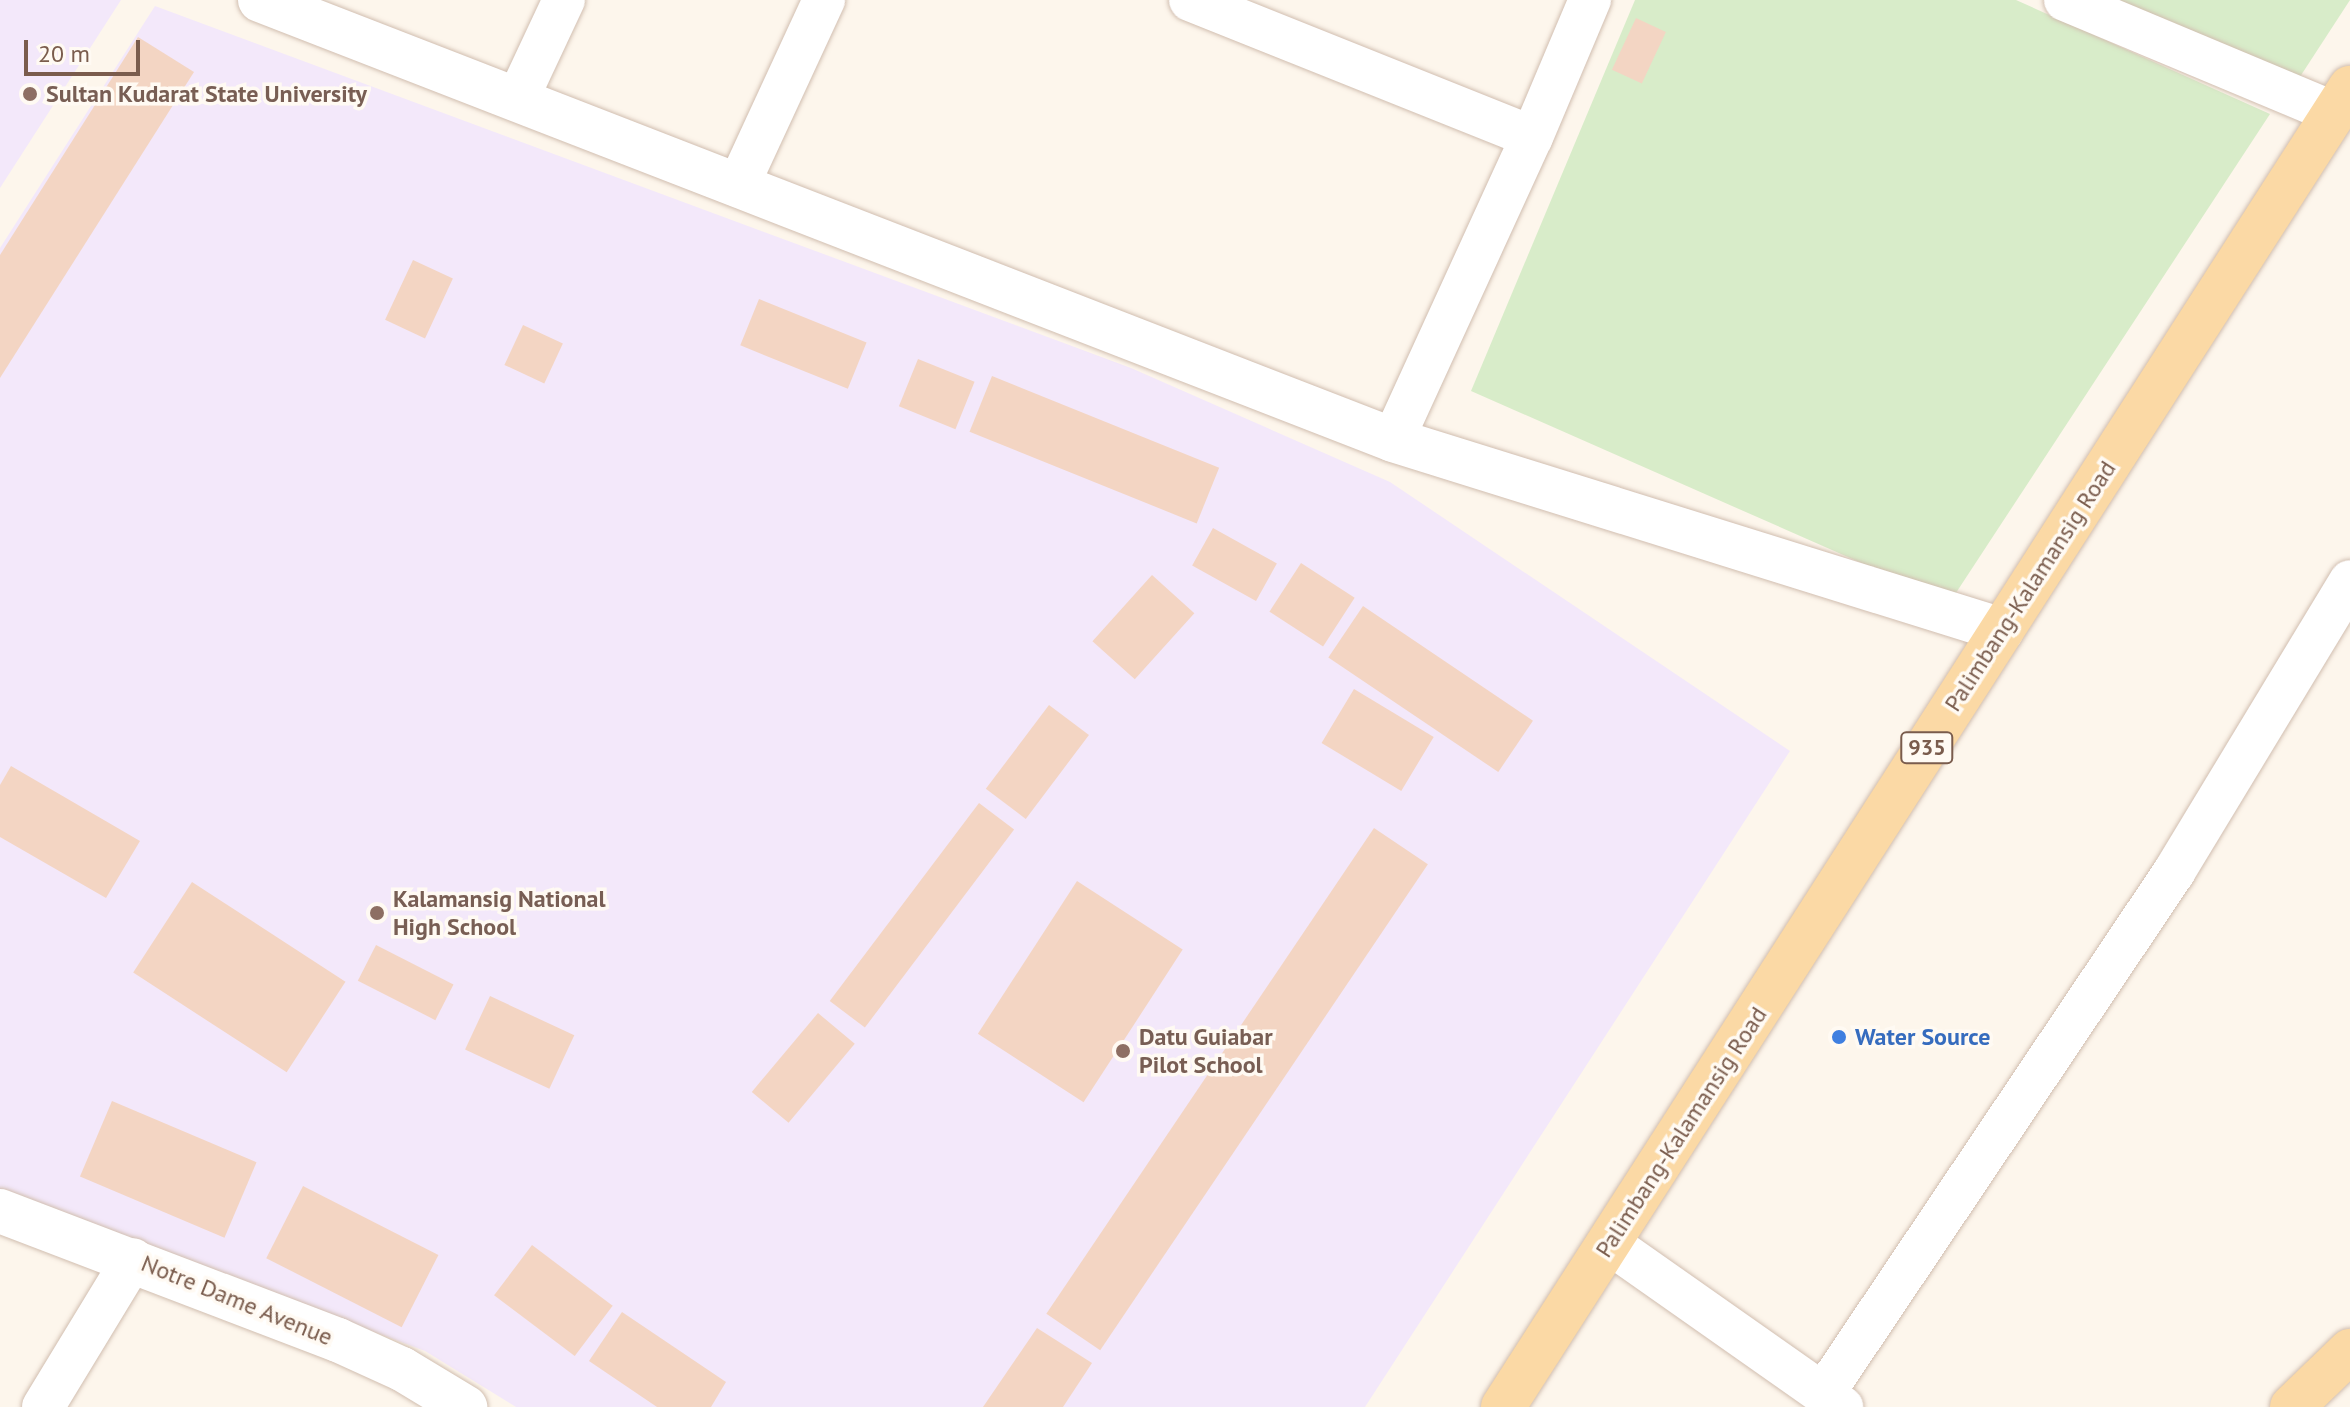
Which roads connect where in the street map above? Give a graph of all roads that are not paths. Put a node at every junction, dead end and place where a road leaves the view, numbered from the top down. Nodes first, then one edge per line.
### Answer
1 (260, 0) edge
2 (564, 0) edge
3 (824, 0) edge
4 (1190, 0) edge
5 (1590, 0) edge
6 (2065, 0) edge
7 (305, 7) edge
8 (518, 98) junction
9 (2341, 100) edge
10 (1532, 137) junction
11 (738, 186) junction
12 (1393, 440) junction
13 (2350, 581) edge
14 (2002, 630) junction
15 (0, 1211) edge
16 (1610, 1244) junction
17 (133, 1259) junction
18 (2350, 1351) edge
19 (1833, 1400) edge
20 (43, 1407) edge
21 (465, 1407) edge
22 (1503, 1407) edge
23 (2292, 1407) edge

1 - 7 street
2 - 8 street
3 - 11 street
4 - 10 street
5 - 10 street
6 - 9 street
7 - 8 street
8 - 11 street
9 - 14 main road, Palimbang-Kalamansig Road / 935
10 - 12 street
11 - 12 street
12 - 14 street
13 - 19 street
14 - 16 main road, Palimbang-Kalamansig Road / 935
15 - 17 street, Notre Dame Avenue
16 - 19 street
16 - 22 main road, Palimbang-Kalamansig Road / 935
17 - 20 street
17 - 21 street, Notre Dame Avenue
18 - 23 main road

